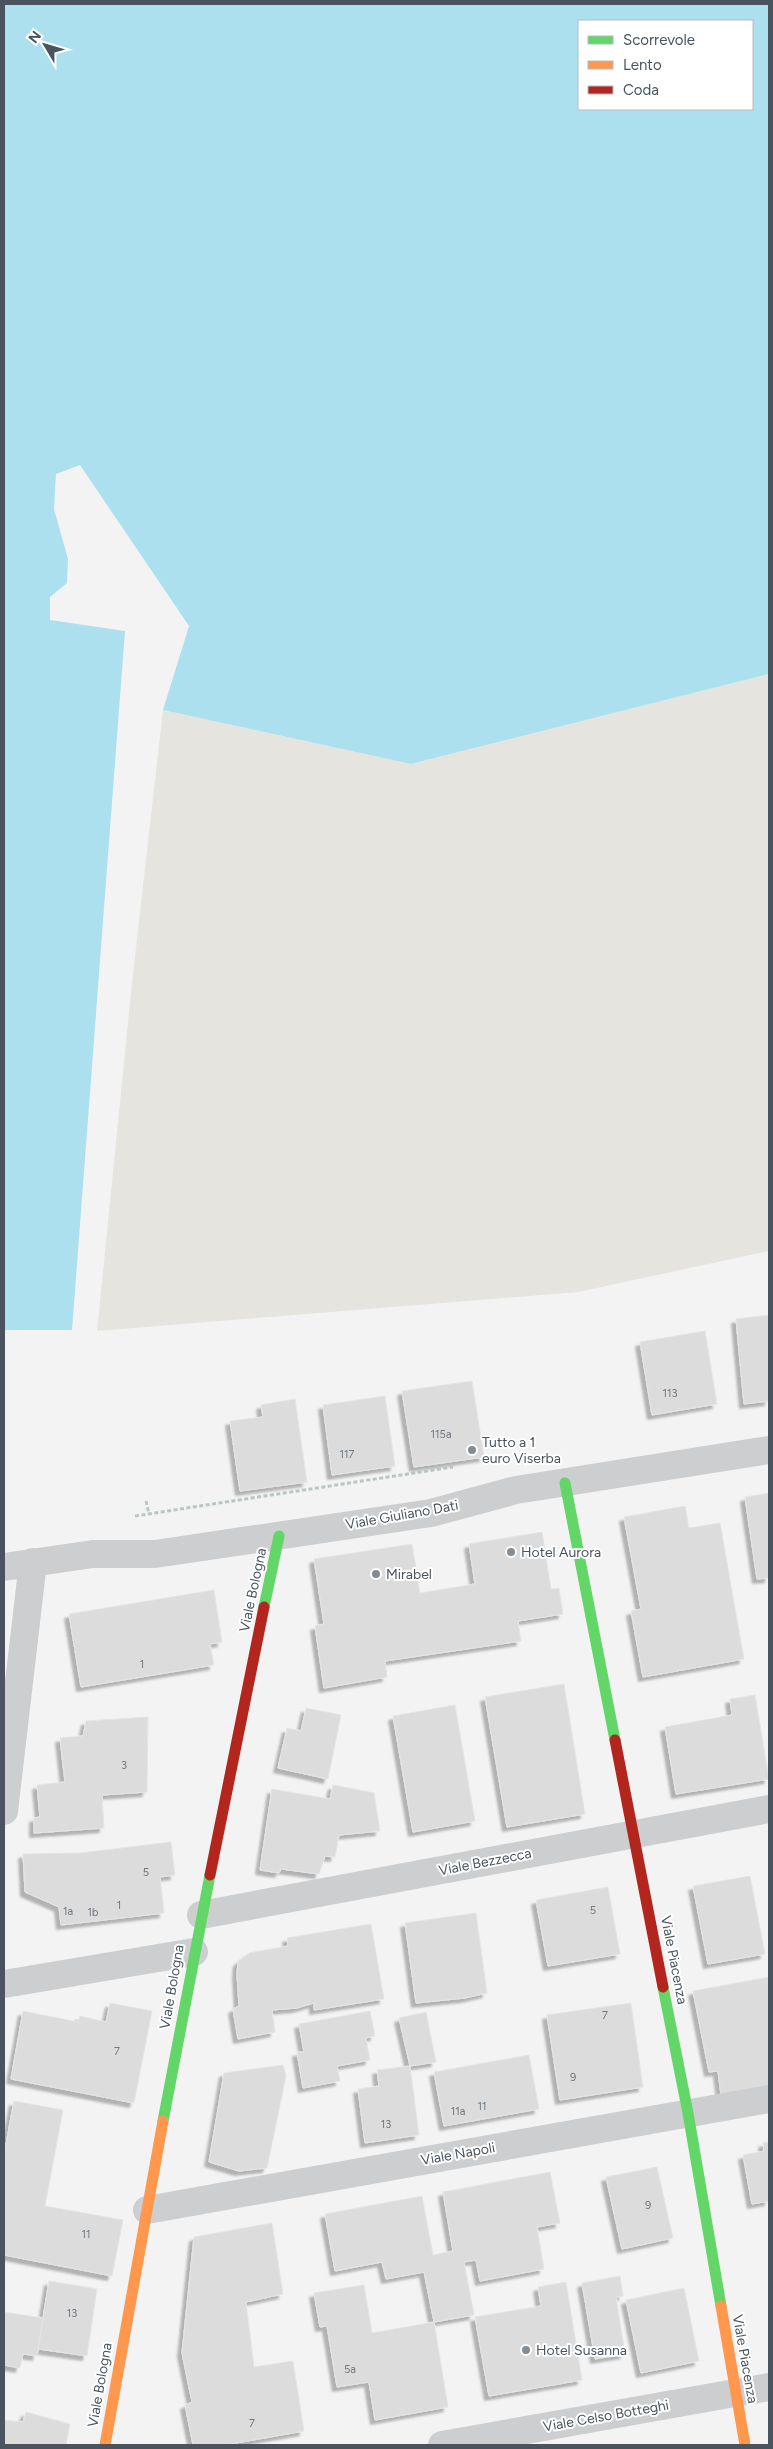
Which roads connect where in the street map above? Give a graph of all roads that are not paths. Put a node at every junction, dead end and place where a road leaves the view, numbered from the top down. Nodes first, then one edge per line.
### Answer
1 (769, 1450) edge
2 (565, 1483) junction
3 (279, 1536) junction
4 (33, 1562) junction
5 (4, 1567) edge
6 (769, 1809) edge
7 (4, 1811) edge
8 (634, 1834) junction
9 (201, 1915) junction
10 (194, 1952) junction
11 (4, 1984) edge
12 (769, 2099) edge
13 (688, 2113) junction
14 (147, 2210) junction
15 (769, 2387) edge
16 (735, 2393) junction
17 (105, 2445) edge
18 (442, 2445) edge
19 (744, 2445) edge

1 - 2 street, Viale Giuliano Dati
2 - 3 street, Viale Giuliano Dati
2 - 8 street, Viale Piacenza
3 - 4 street, Viale Giuliano Dati
3 - 9 street, Viale Bologna
4 - 5 street, Viale Giuliano Dati
4 - 7 street
6 - 8 street, Viale Bezzecca
8 - 9 street, Viale Bezzecca
8 - 13 street, Viale Piacenza
9 - 10 street, Viale Bologna
10 - 11 street
10 - 14 street, Viale Bologna
12 - 13 street, Viale Napoli
13 - 14 street, Viale Napoli
13 - 16 street, Viale Piacenza
14 - 17 street, Viale Bologna
15 - 16 street, Viale Celso Botteghi
16 - 18 street, Viale Celso Botteghi
16 - 19 street, Viale Piacenza

